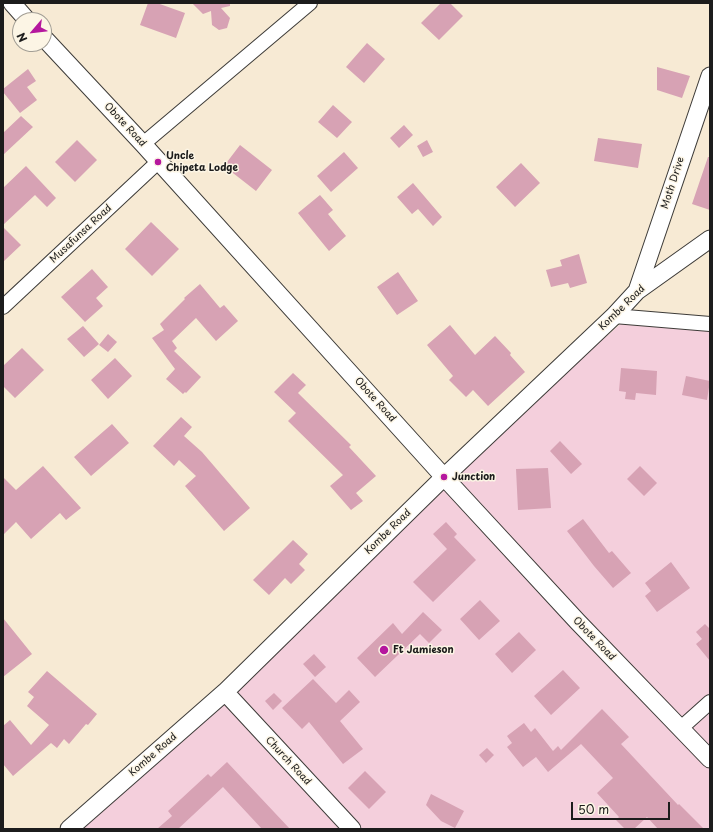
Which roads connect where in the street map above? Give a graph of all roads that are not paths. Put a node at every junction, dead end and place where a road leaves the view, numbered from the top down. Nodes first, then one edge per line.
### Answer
1 (12, 3) edge
2 (310, 3) edge
3 (20, 12) edge
4 (52, 47) edge
5 (710, 76) edge
6 (143, 144) junction
7 (158, 162) junction
8 (710, 239) edge
9 (637, 291) junction
10 (3, 307) edge
11 (614, 316) junction
12 (710, 324) edge
13 (444, 477) junction
14 (224, 692) junction
15 (710, 702) edge
16 (681, 728) junction
17 (710, 759) edge
18 (69, 829) edge
19 (352, 829) edge

1 - 3 street
2 - 6 street
4 - 6 street, Obote Road
5 - 9 street, Moth Drive
6 - 7 street, Obote Road
7 - 10 street, Musafunsa Road
7 - 13 street, Obote Road
8 - 9 street, Kombe Road
9 - 11 street, Kombe Road
11 - 12 street
11 - 13 street, Kombe Road
13 - 14 street, Kombe Road
13 - 16 street, Obote Road
14 - 18 street, Kombe Road
14 - 19 street, Church Road
15 - 16 street
16 - 17 street, Obote Road

